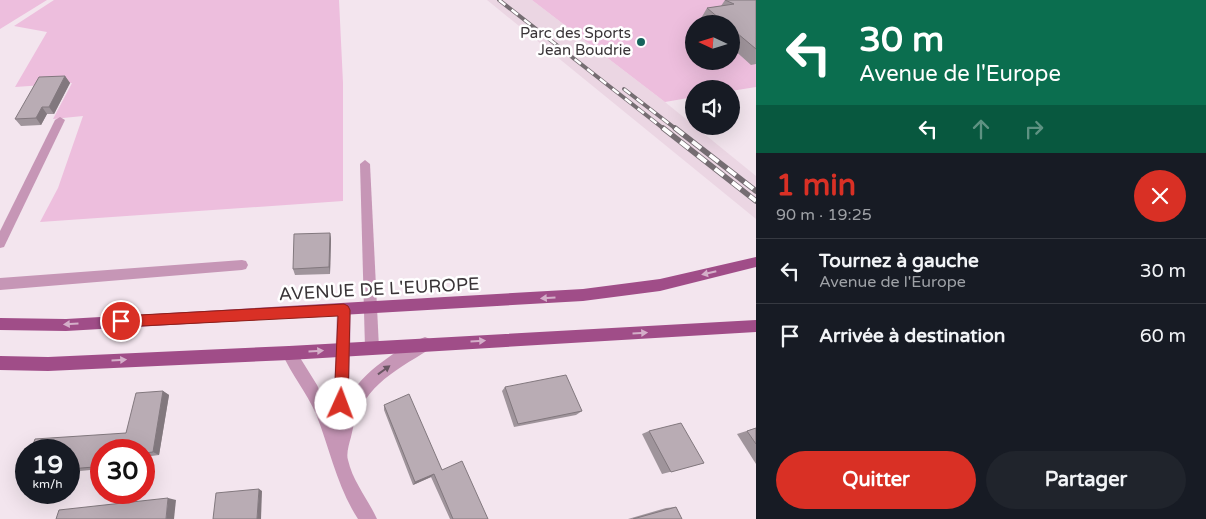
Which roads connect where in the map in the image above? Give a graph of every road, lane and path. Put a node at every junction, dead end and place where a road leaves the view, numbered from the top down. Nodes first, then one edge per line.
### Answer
1 (60, 120) dead end
2 (365, 164) dead end
3 (0, 244) edge
4 (756, 262) edge
5 (242, 265) dead end
6 (0, 284) edge
7 (371, 308) junction
8 (344, 310) junction
9 (0, 324) edge
10 (756, 326) edge
11 (425, 344) junction
12 (372, 348) junction
13 (344, 350) junction
14 (289, 352) junction
15 (0, 363) edge
16 (339, 457) junction
17 (368, 519) edge

1 - 3 street
2 - 7 street
4 -> 7 main road, AVENUE DE L'EUROPE
5 - 6 street
7 - 8 main road, AVENUE DE L'EUROPE
7 - 12 street
8 -> 9 main road, AVENUE DE L'EUROPE
8 - 13 street
11 -> 10 main road
11 - 12 main road
16 -> 11 street
12 - 13 main road
14 -> 13 main road
13 - 16 street
15 -> 14 main road
14 - 16 street
16 - 17 street

